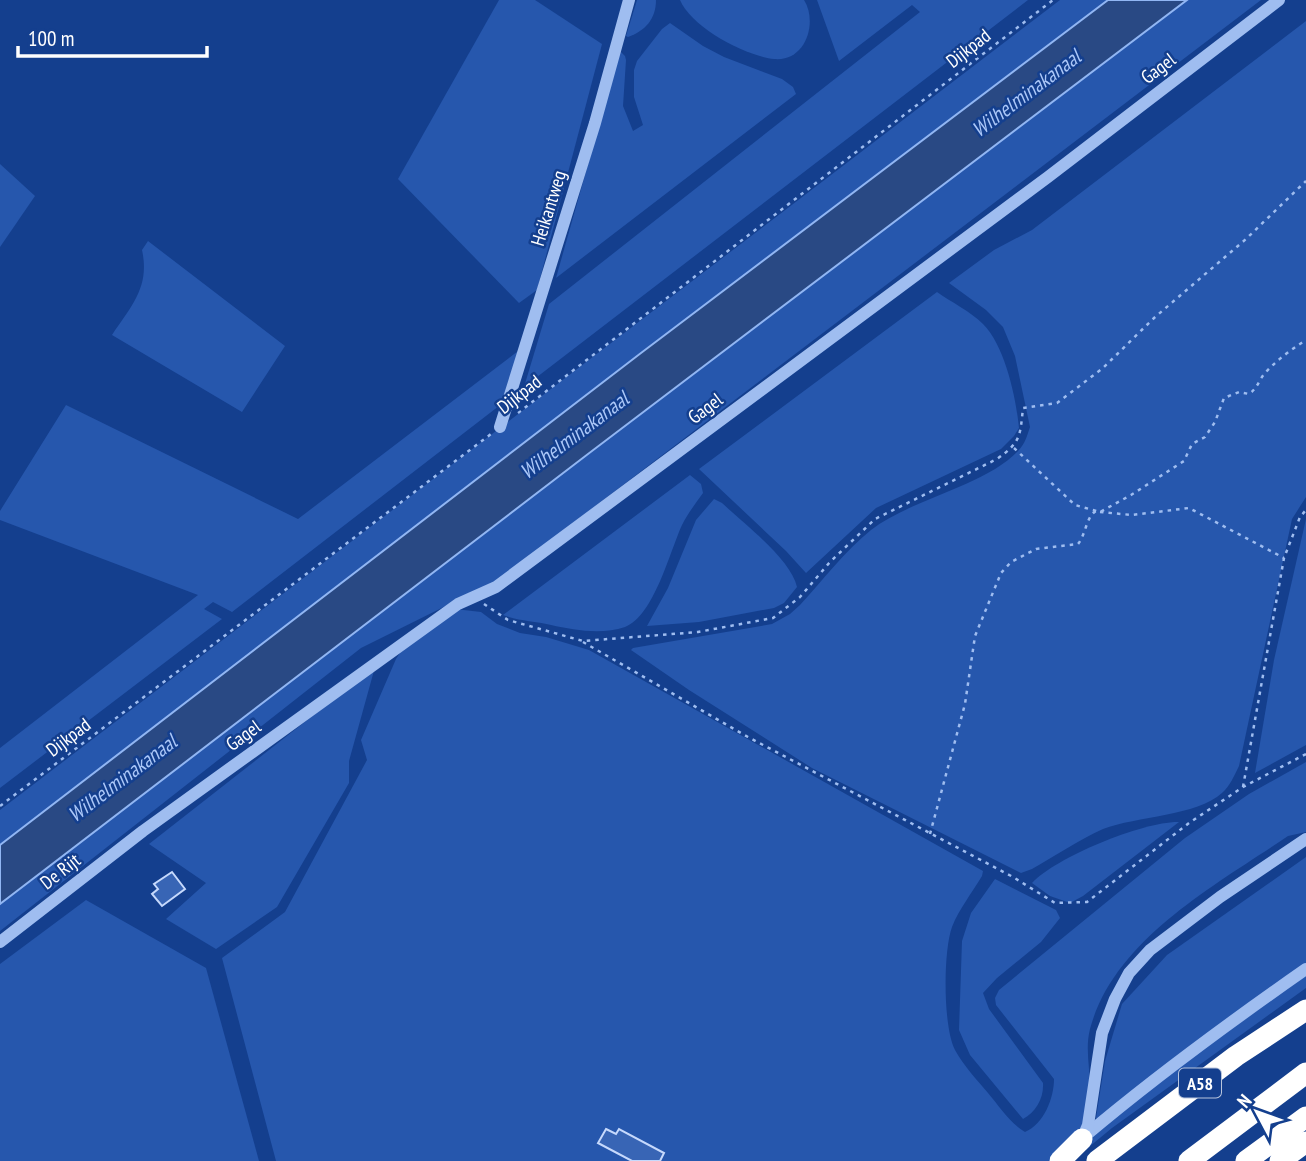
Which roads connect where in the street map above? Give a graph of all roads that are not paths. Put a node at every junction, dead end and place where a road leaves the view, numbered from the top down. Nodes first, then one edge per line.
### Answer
1 (629, 0) edge
2 (1279, 0) edge
3 (500, 427) road end
4 (143, 831) joint
5 (1306, 839) edge
6 (0, 942) edge
7 (1306, 969) edge
8 (1306, 1010) edge
9 (1306, 1073) edge
10 (1306, 1117) edge
11 (1082, 1139) junction
12 (1306, 1142) edge
13 (1060, 1161) edge
14 (1097, 1161) edge
15 (1189, 1161) edge
16 (1246, 1161) edge
17 (1280, 1161) edge

1 - 3 street, Heikantweg
2 - 4 street, Gagel
4 - 6 street, De Rijt
5 - 11 street
7 - 11 street, A58
8 - 14 highway, A58
9 - 15 highway
10 - 16 highway
11 - 13 highway, A58
12 - 17 highway

